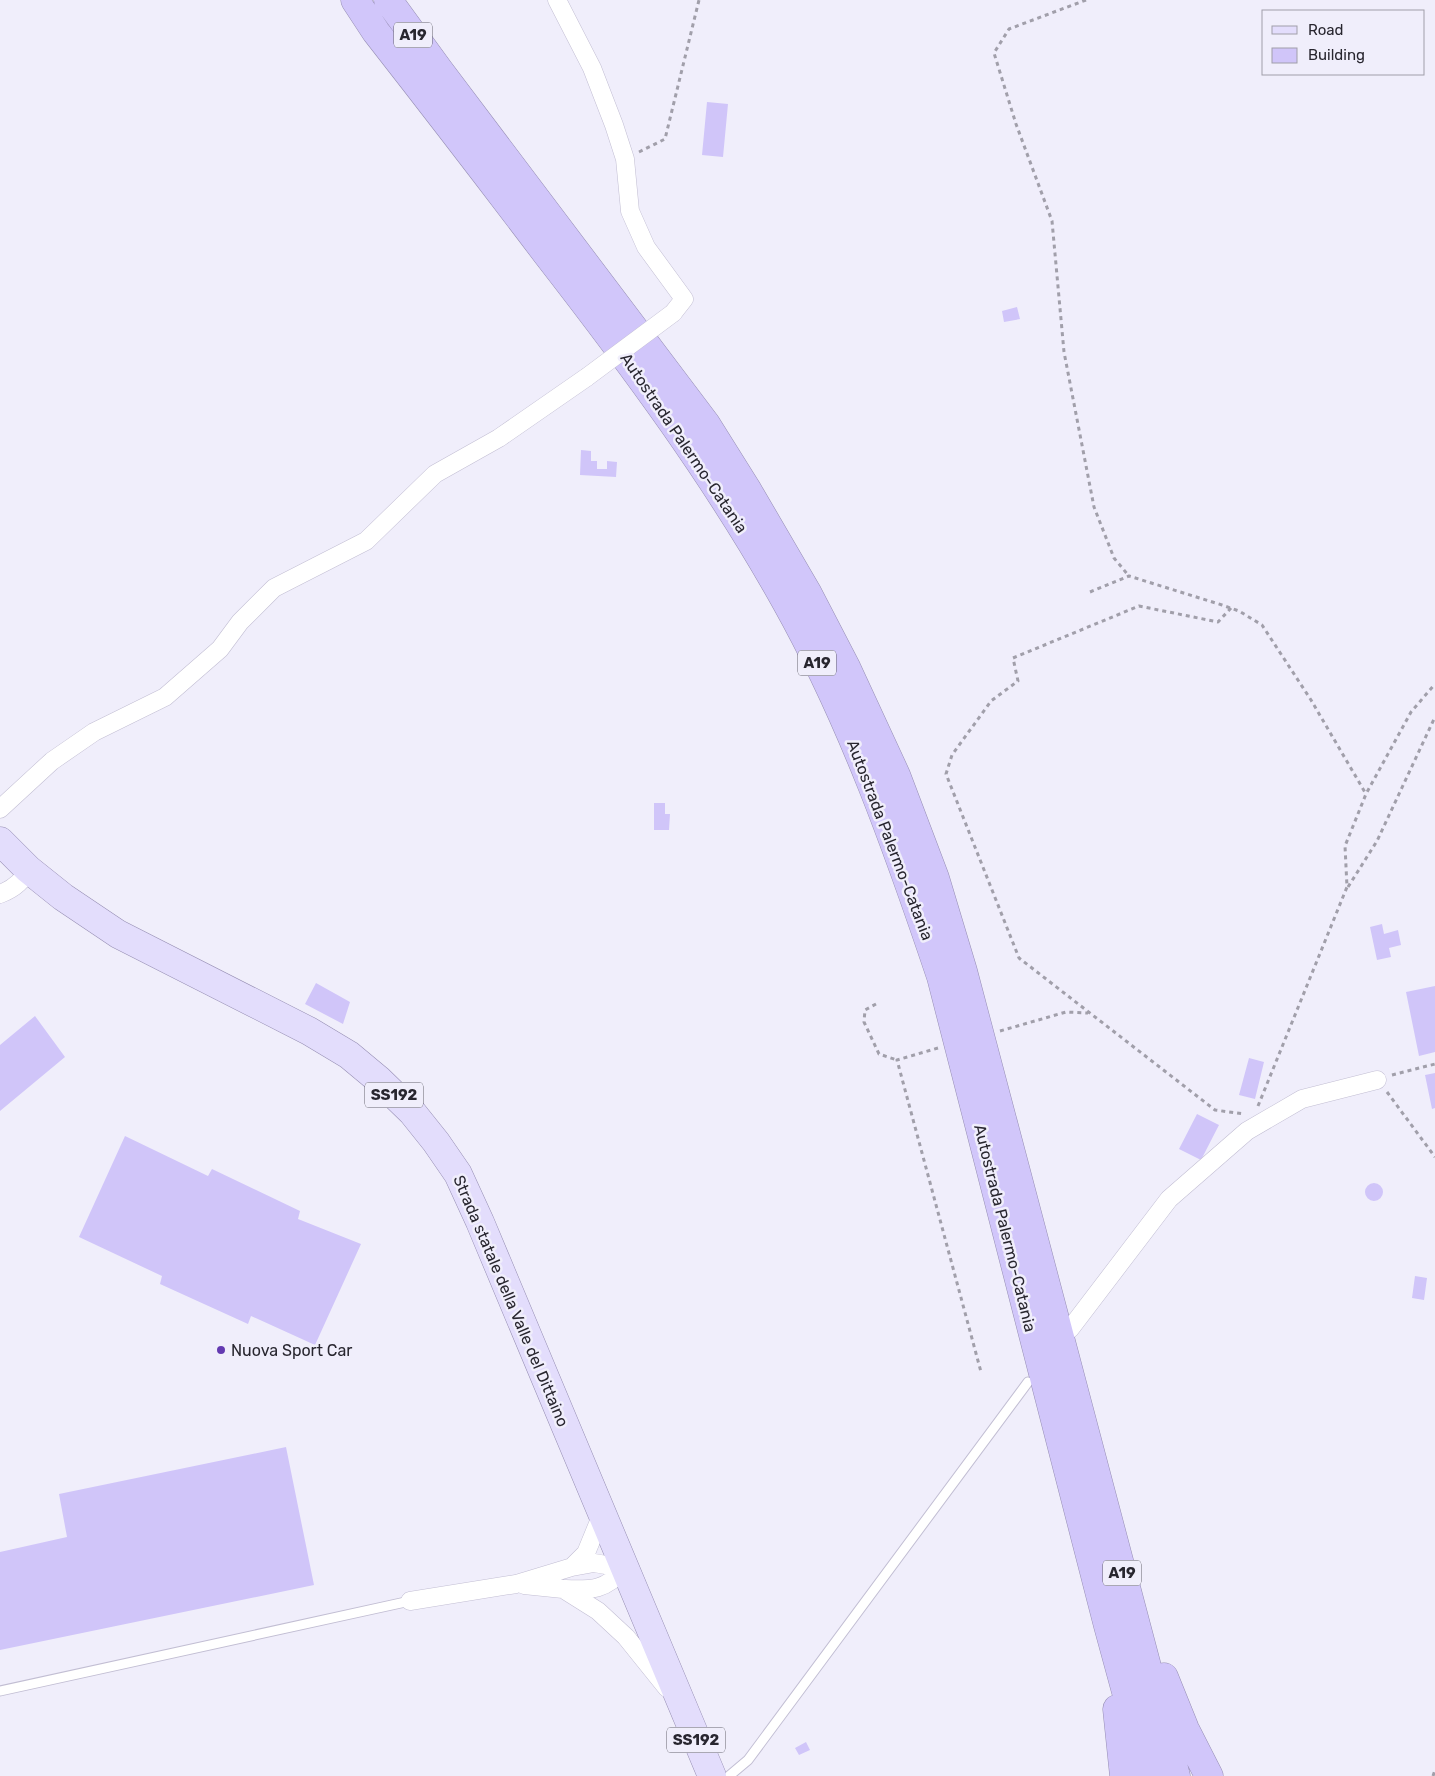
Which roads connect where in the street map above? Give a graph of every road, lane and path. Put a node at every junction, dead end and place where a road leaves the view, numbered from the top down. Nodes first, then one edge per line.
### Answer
1 (355, 0) edge
2 (388, 0) edge
3 (556, 0) edge
4 (699, 0) edge
5 (1086, 0) edge
6 (625, 159) junction
7 (1129, 576) junction
8 (1090, 592) dead end
9 (1231, 608) junction
10 (1435, 684) edge
11 (1435, 717) edge
12 (1366, 794) junction
13 (0, 809) edge
14 (0, 841) edge
15 (28, 869) junction
16 (1347, 887) junction
17 (0, 894) edge
18 (876, 1004) dead end
19 (1089, 1014) junction
20 (996, 1031) dead end
21 (940, 1047) dead end
22 (897, 1060) junction
23 (1435, 1064) edge
24 (1378, 1080) junction
25 (1254, 1115) junction
26 (1247, 1131) junction
27 (1435, 1157) edge
28 (1070, 1329) dead end
29 (1068, 1370) junction
30 (981, 1372) dead end
31 (1028, 1382) dead end
32 (602, 1514) junction
33 (572, 1566) junction
34 (624, 1568) junction
35 (516, 1584) junction
36 (563, 1589) junction
37 (410, 1601) joint
38 (1108, 1626) junction
39 (0, 1691) edge
40 (680, 1704) junction
41 (1435, 1770) edge
42 (712, 1776) edge
43 (730, 1776) edge
44 (1124, 1776) edge
45 (1149, 1776) edge
46 (1176, 1776) edge
47 (1209, 1776) edge
48 (1433, 1776) edge

1 - 38 highway, Autostrada Palermo-Catania / A19
2 - 29 highway, Autostrada Palermo-Catania / A19
3 - 6 street
4 - 6 path
5 - 7 path
6 - 13 street, bridge
7 - 8 path
7 - 9 path
9 - 12 path
9 - 19 path
10 - 12 path
11 - 16 path
12 - 16 path
14 - 15 main road, Strada statale della Valle del Dittaino / SS192
15 - 17 street
15 - 32 main road, Strada statale della Valle del Dittaino / SS192
16 - 25 path
18 - 22 path
19 - 20 path
19 - 25 path
21 - 22 path
22 - 30 path
23 - 24 path
24 - 26 street
24 - 27 path
25 - 26 path
26 - 28 street
29 - 46 highway, Autostrada Palermo-Catania / A19
29 - 47 highway
31 - 43 lane
32 - 33 street
32 - 34 main road, Strada statale della Valle del Dittaino
33 - 34 street
33 - 35 street
34 - 36 street
34 - 40 main road, Strada statale della Valle del Dittaino
35 - 36 street
35 - 37 street
36 - 40 street
37 - 39 lane
38 - 44 highway
38 - 45 highway, Autostrada Palermo-Catania / A19
40 - 42 main road, SS192
41 - 48 path

